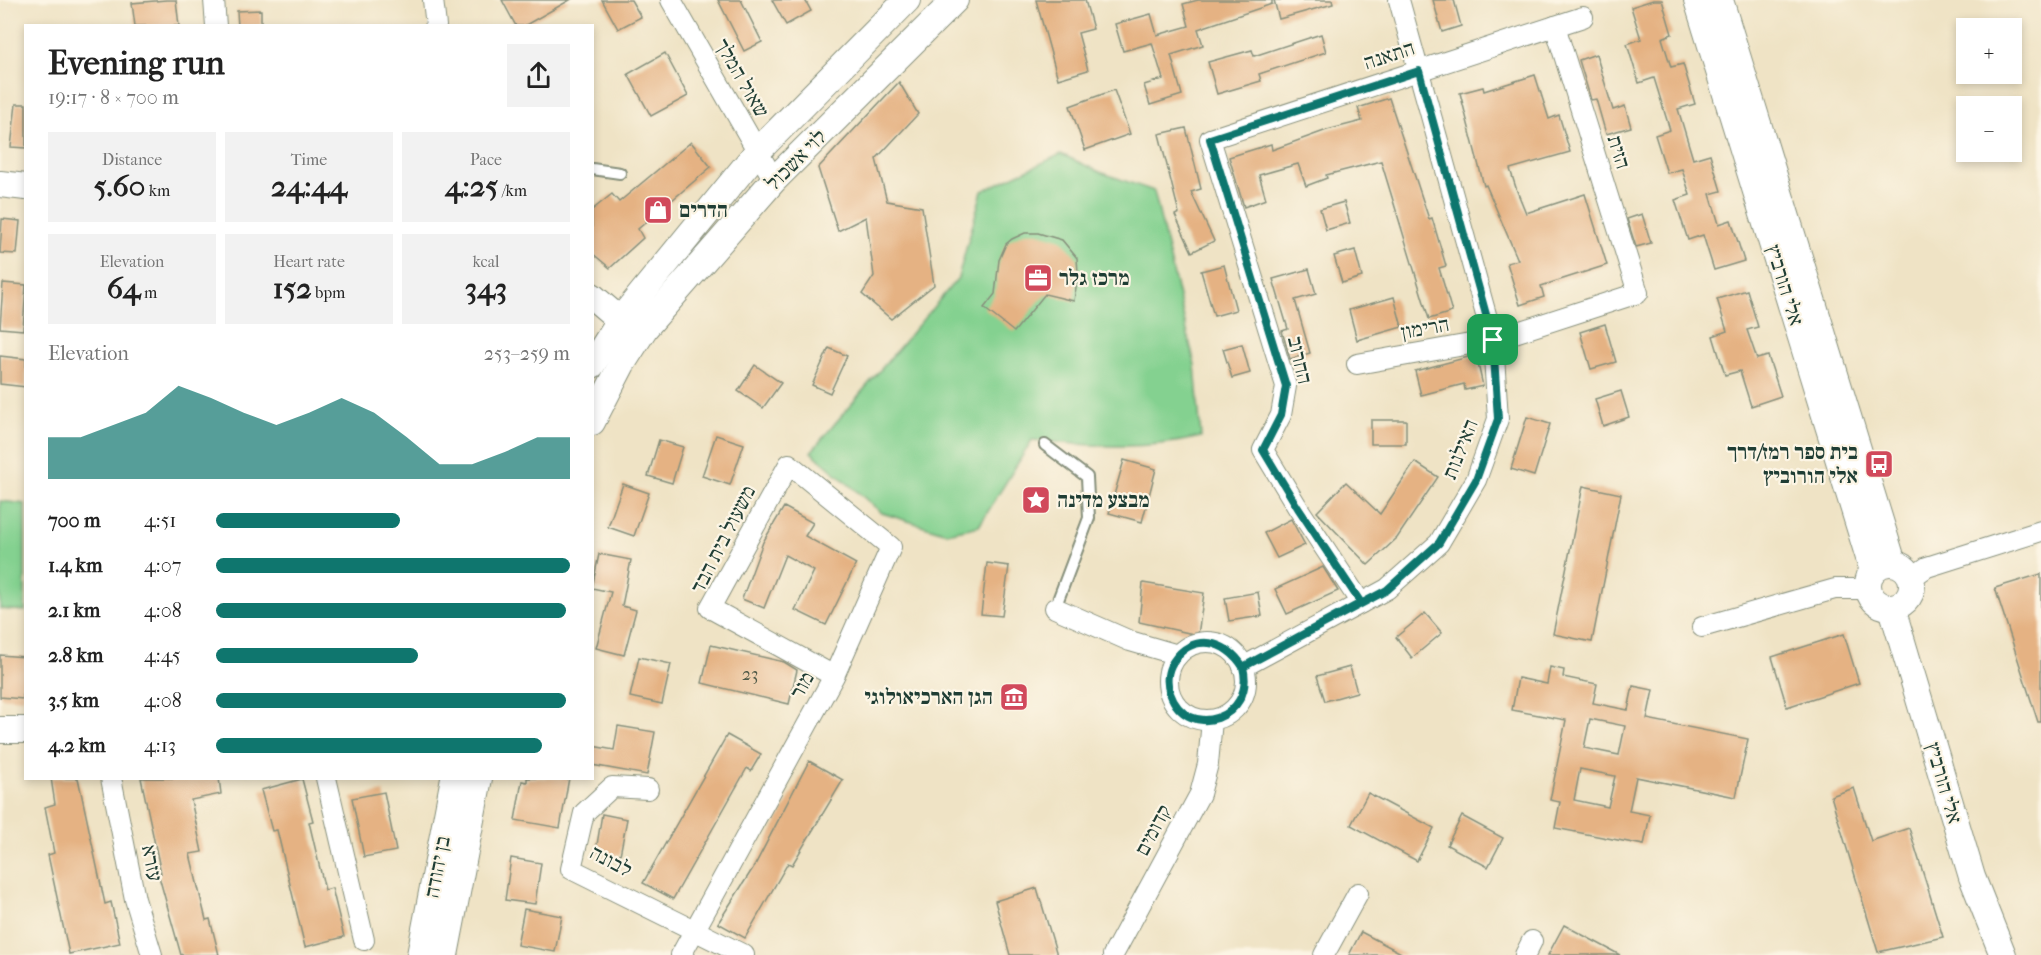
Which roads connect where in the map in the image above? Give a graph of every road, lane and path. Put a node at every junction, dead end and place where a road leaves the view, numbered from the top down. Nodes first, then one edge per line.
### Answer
1 (214, 0) edge
2 (433, 0) edge
3 (670, 0) edge
4 (907, 0) edge
5 (955, 0) edge
6 (1399, 0) edge
7 (1697, 0) edge
8 (1720, 0) edge
9 (1583, 17) dead end
10 (216, 24) edge
11 (436, 24) edge
12 (1555, 26) junction
13 (1419, 71) junction
14 (1210, 139) joint
15 (757, 152) junction
16 (594, 169) edge
17 (620, 173) dead end
18 (774, 180) junction
19 (0, 184) edge
20 (24, 187) edge
21 (1638, 293) joint
22 (594, 298) edge
23 (620, 320) junction
24 (645, 328) junction
25 (1493, 340) junction
26 (594, 362) edge
27 (1357, 364) dead end
28 (594, 418) edge
29 (1045, 445) dead end
30 (789, 464) joint
31 (2041, 531) edge
32 (1886, 575) junction
33 (1361, 603) junction
34 (1055, 608) joint
35 (1892, 608) junction
36 (1702, 627) dead end
37 (1178, 655) junction
38 (1243, 667) junction
39 (834, 676) junction
40 (1212, 720) junction
41 (0, 730) edge
42 (24, 730) edge
43 (111, 780) edge
44 (326, 780) edge
45 (454, 780) edge
46 (479, 780) edge
47 (648, 789) dead end
48 (1358, 893) dead end
49 (695, 930) junction
50 (364, 940) dead end
51 (152, 955) edge
52 (420, 955) edge
53 (445, 955) edge
54 (681, 955) edge
55 (744, 955) edge
56 (1113, 955) edge
57 (1324, 955) edge
58 (2003, 955) edge

1 - 10 street
2 - 11 street
3 - 15 street, שאול המלך
4 - 15 street, לוי אשכול
5 - 18 street, לוי אשכול
6 - 13 street, האילנות
7 - 32 street, אלי הורביץ
8 - 32 street, אלי הורביץ
9 - 12 street, התאנה
12 - 13 street, התאנה
12 - 21 street, הזית
13 - 14 street, התאנה
13 - 25 street, האילנות
14 - 33 street, החרוב
15 - 18 street, שאול המלך
15 - 23 street, לוי אשכול
16 - 17 lane
18 - 24 street, לוי אשכול
19 - 20 street
21 - 25 street, הרימון
22 - 23 street
23 - 24 street
23 - 26 street
24 - 28 street
25 - 27 street, הרימון
25 - 33 street, האילנות
29 - 34 lane
30 - 39 street, מור
30 - 39 street, משעול בית הבד
31 - 32 street
32 - 35 street
32 - 35 street
32 - 36 street
33 - 38 street, האילנות
34 - 37 street
35 - 58 street, אלי הורביץ
37 - 38 street
37 - 40 street
38 - 40 street
39 - 49 street, מור
40 - 56 street, קדומים
41 - 42 street
43 - 51 street, עזרא
44 - 50 street
45 - 52 street, בן יהודה
46 - 53 street, בן יהודה
47 - 49 street, לבונה
48 - 57 street
49 - 54 street, מור
49 - 55 street, לבונה

